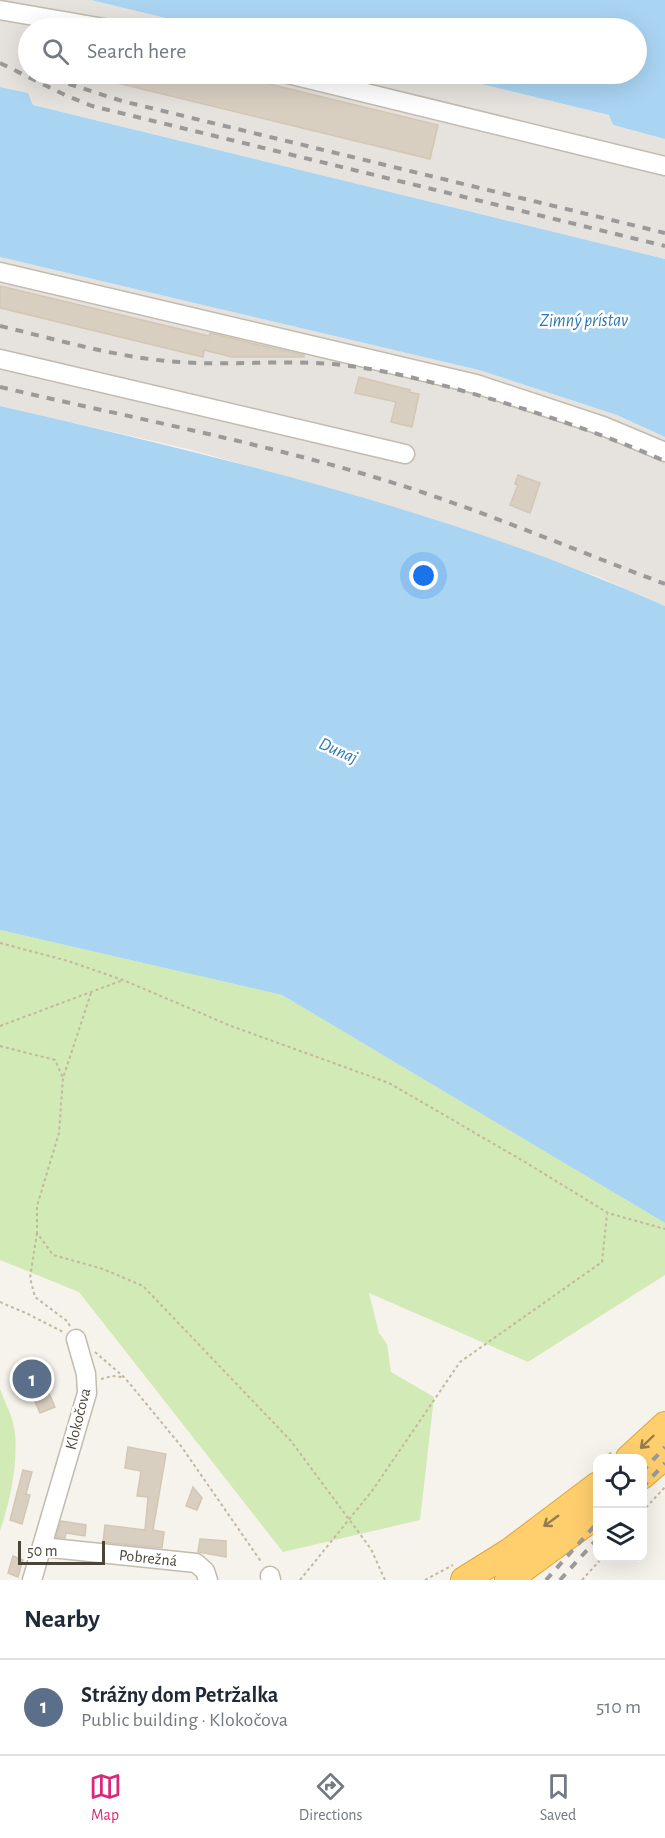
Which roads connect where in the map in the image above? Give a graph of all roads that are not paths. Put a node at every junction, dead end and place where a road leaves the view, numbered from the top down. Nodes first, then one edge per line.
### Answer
1 (0, 10) edge
2 (46, 18) edge
3 (329, 84) edge
4 (665, 166) edge
5 (0, 272) edge
6 (0, 359) edge
7 (665, 452) edge
8 (405, 454) dead end
9 (76, 1339) road end
10 (665, 1425) edge
11 (633, 1454) edge
12 (665, 1455) edge
13 (647, 1471) edge
14 (593, 1488) edge
15 (593, 1517) edge
16 (42, 1547) junction
17 (549, 1551) junction
18 (32, 1580) edge
19 (208, 1580) edge
20 (464, 1580) edge
21 (508, 1580) edge
22 (521, 1580) edge

1 - 2 street
3 - 4 street
5 - 7 street
6 - 8 street
9 - 16 street, Klokočova
10 -> 11 highway
12 - 13 highway
14 -> 20 highway
15 - 17 highway
16 - 18 street, Klokočova
16 - 19 street, Pobrežná
17 - 21 highway
17 - 22 highway

